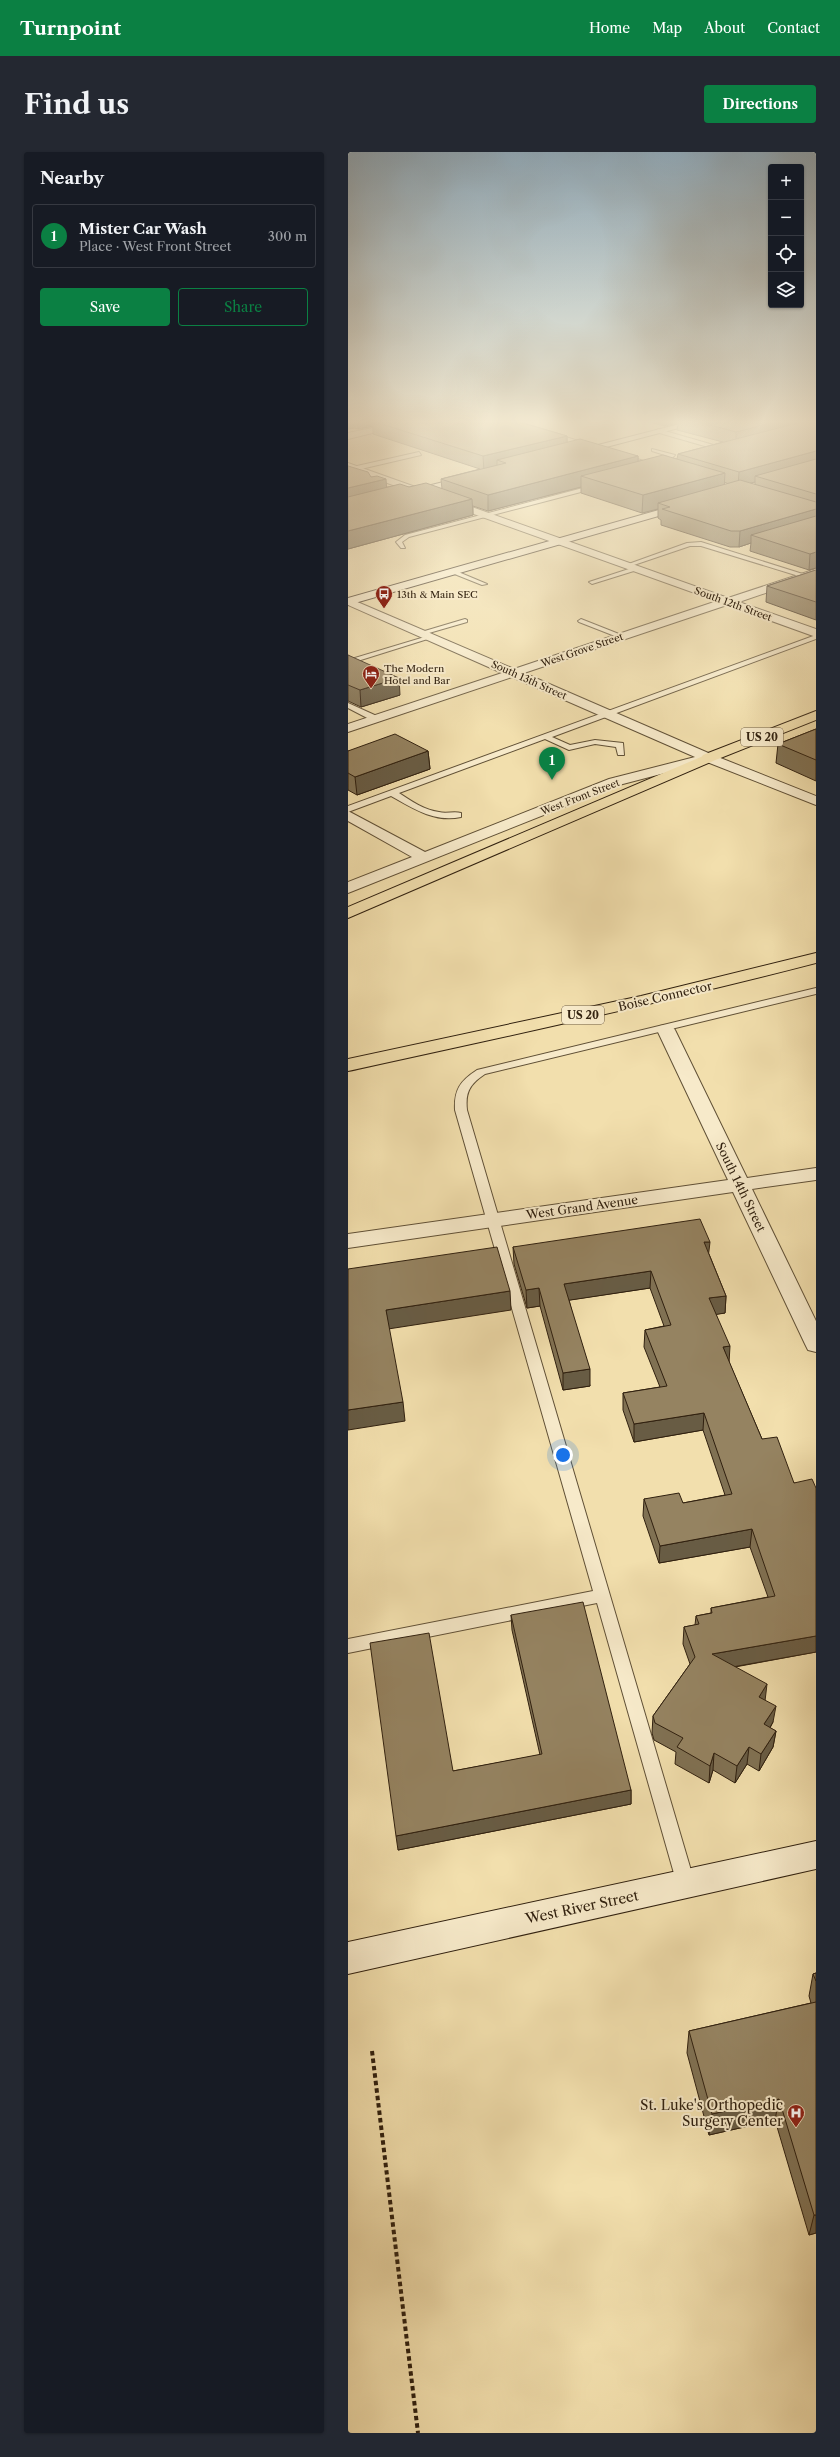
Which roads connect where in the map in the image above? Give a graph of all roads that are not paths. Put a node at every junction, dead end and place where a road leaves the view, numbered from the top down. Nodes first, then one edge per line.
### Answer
1 (449, 525) edge
2 (514, 525) edge
3 (617, 525) edge
4 (560, 542) junction
5 (403, 547) dead end
6 (748, 548) edge
7 (732, 553) junction
8 (631, 567) junction
9 (454, 572) junction
10 (816, 572) edge
11 (804, 576) junction
12 (592, 582) dead end
13 (484, 584) dead end
14 (348, 602) edge
15 (727, 602) junction
16 (465, 621) dead end
17 (581, 621) dead end
18 (816, 633) edge
19 (426, 635) junction
20 (622, 637) junction
21 (816, 637) edge
22 (348, 662) edge
23 (513, 673) junction
24 (348, 705) edge
25 (608, 714) junction
26 (816, 715) edge
27 (376, 719) junction
28 (348, 728) edge
29 (546, 737) junction
30 (621, 753) dead end
31 (708, 758) junction
32 (392, 793) junction
33 (816, 801) edge
34 (348, 809) edge
35 (348, 815) edge
36 (458, 815) dead end
37 (816, 815) edge
38 (425, 858) junction
39 (348, 888) edge
40 (348, 913) edge
41 (816, 958) edge
42 (816, 991) edge
43 (666, 1030) junction
44 (348, 1065) edge
45 (816, 1174) edge
46 (740, 1185) junction
47 (493, 1220) junction
48 (348, 1241) edge
49 (816, 1344) edge
50 (602, 1596) junction
51 (348, 1646) edge
52 (816, 1855) edge
53 (686, 1884) junction
54 (348, 1958) edge

1 - 5 lane
2 - 4 street, South 12th Street
3 - 4 street
4 - 8 street, South 12th Street
4 - 9 street
6 - 7 lane
7 - 8 lane
7 - 11 lane
8 - 12 lane
8 - 15 street, South 12th Street
9 - 13 lane
9 - 14 street
10 - 11 street, West Grove Street
11 - 15 street, West Grove Street
14 - 19 street, South 13th Street
15 - 18 street, South 12th Street
15 - 20 street, West Grove Street
16 - 19 lane
17 - 20 lane
19 - 22 lane
19 - 23 street, South 13th Street
20 - 23 street, West Grove Street
21 - 25 lane
23 - 25 street, South 13th Street
23 - 27 street, West Grove Street
24 - 27 lane
25 - 29 lane
25 - 31 street, South 13th Street
26 - 31 main road, West Front Street / US 20
27 - 28 street, West Grove Street
29 - 30 lane
29 - 32 lane
31 - 33 street, South 13th Street
31 - 37 street, South 13th Street
31 - 38 street, West Front Street
31 - 40 main road, US 20
32 - 34 lane
32 - 36 lane
35 - 38 street
38 - 39 street, West Front Street
41 - 44 main road, Boise Connector / US 20
42 - 43 lane
43 - 46 street, South 14th Street
43 - 47 lane
45 - 46 street, West Grand Avenue
46 - 47 street, West Grand Avenue
46 - 49 street, South 14th Street
47 - 48 street, West Grand Avenue
47 - 50 lane
50 - 51 lane
50 - 53 lane
52 - 53 street, West River Street
53 - 54 street, West River Street

